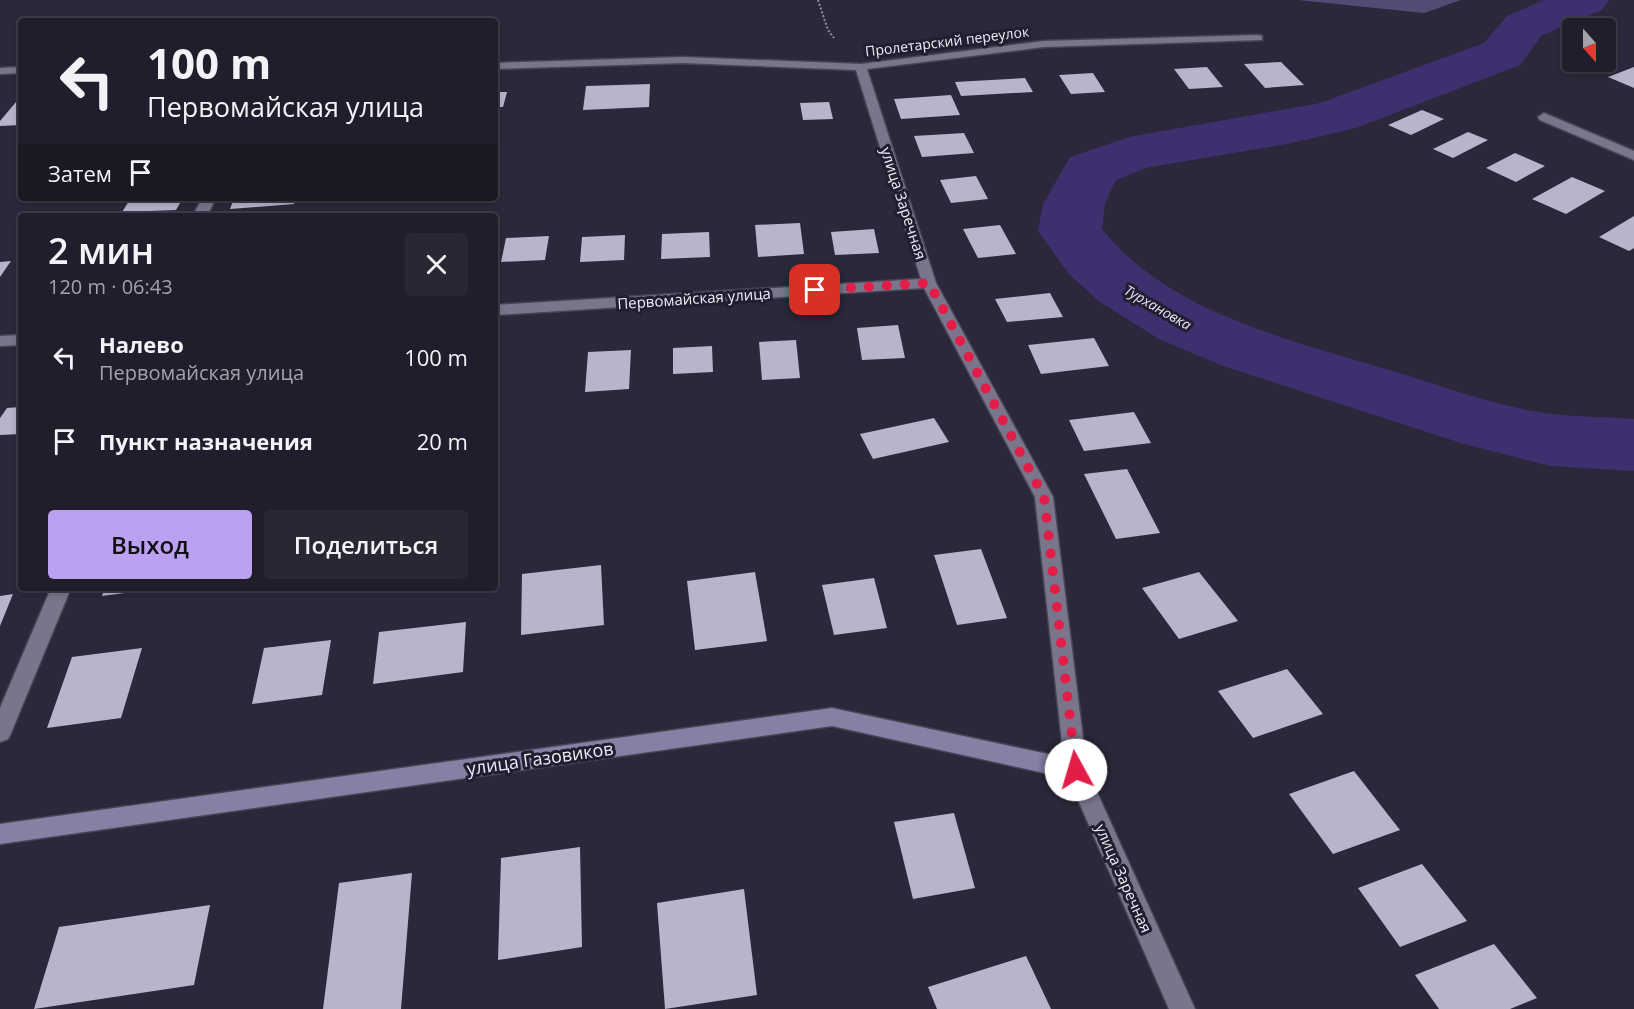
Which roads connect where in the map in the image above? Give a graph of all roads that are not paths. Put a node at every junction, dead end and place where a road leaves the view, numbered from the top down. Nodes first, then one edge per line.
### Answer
1 (1258, 38) dead end
2 (498, 66) edge
3 (861, 67) junction
4 (18, 70) edge
5 (0, 71) edge
6 (1544, 117) dead end
7 (1634, 156) edge
8 (929, 283) junction
9 (498, 310) edge
10 (18, 340) edge
11 (0, 341) edge
12 (60, 591) edge
13 (0, 733) edge
14 (1076, 770) junction
15 (0, 834) edge
16 (1182, 1009) edge

1 - 3 street, Пролетарский переулок
2 - 3 street, Пролетарский переулок
3 - 8 street, улица Заречная
4 - 5 street
6 - 7 street
8 - 9 street, Первомайская улица
8 - 14 street, улица Заречная
10 - 11 street
12 - 13 street
14 - 15 main road, улица Газовиков
14 - 16 street, улица Заречная

